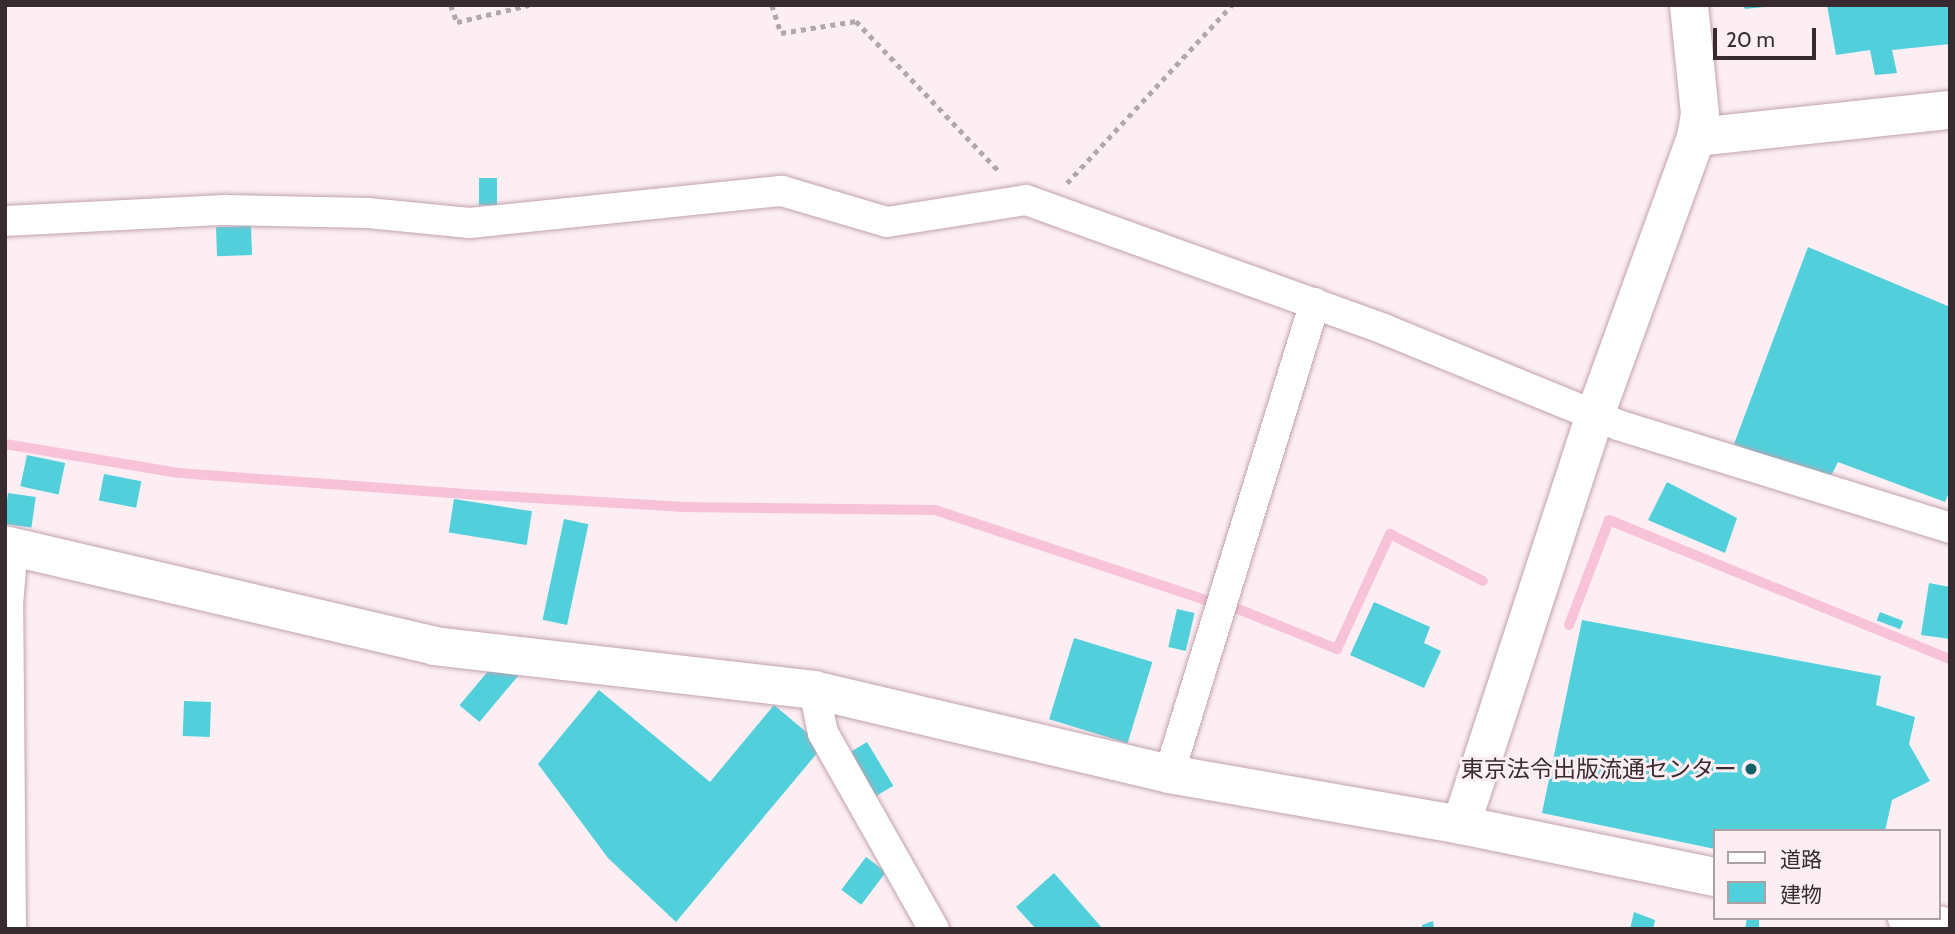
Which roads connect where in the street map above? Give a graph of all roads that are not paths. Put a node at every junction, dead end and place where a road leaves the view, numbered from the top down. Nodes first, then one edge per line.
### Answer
1 (1689, 5) edge
2 (1950, 110) edge
3 (1696, 137) junction
4 (5, 221) edge
5 (1315, 303) junction
6 (1595, 415) junction
7 (1950, 528) edge
8 (9, 546) edge
9 (814, 690) junction
10 (1169, 774) junction
11 (1461, 825) junction
12 (1714, 877) edge
13 (1916, 920) edge
14 (1950, 928) edge
15 (11, 929) edge
16 (934, 929) edge

1 - 3 street
2 - 3 street
3 - 6 street
4 - 5 street
5 - 6 street
5 - 10 street
6 - 7 street
6 - 11 street
8 - 9 street
8 - 15 street
9 - 10 street
9 - 16 street
10 - 11 street
11 - 12 street
13 - 14 street

